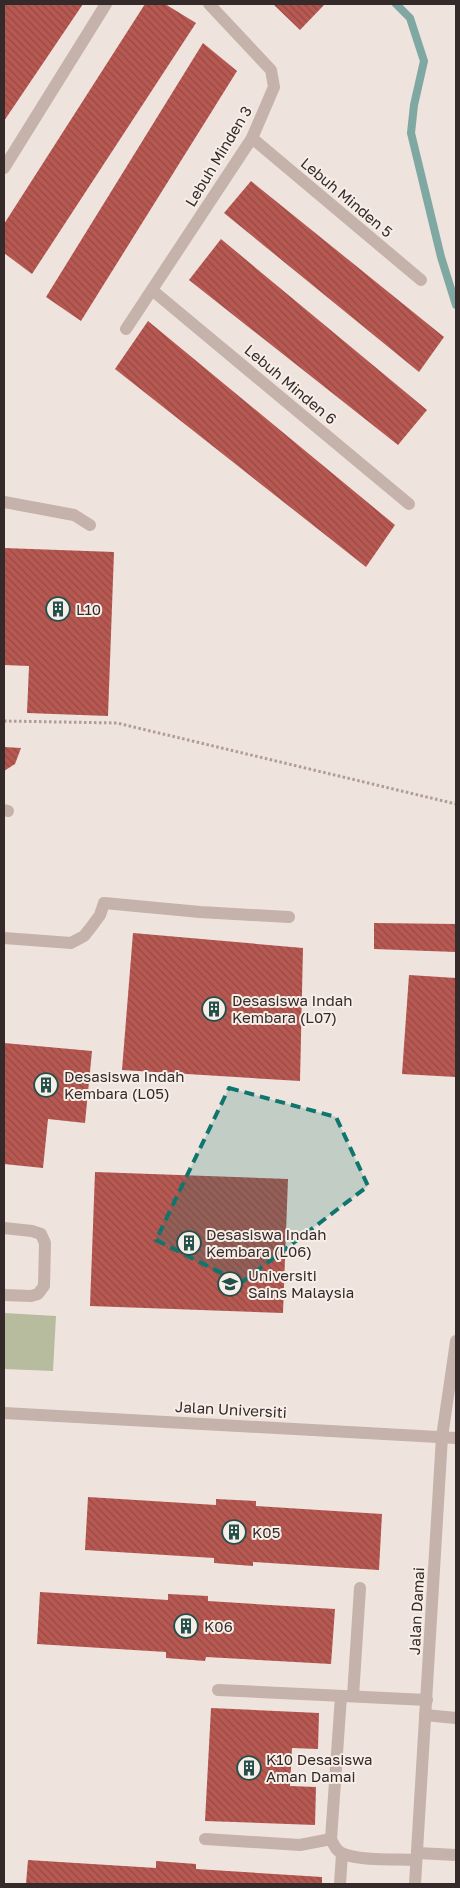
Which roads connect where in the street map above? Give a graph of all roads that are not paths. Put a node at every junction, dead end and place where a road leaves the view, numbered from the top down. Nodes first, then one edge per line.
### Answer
1 (106, 4) edge
2 (209, 4) edge
3 (252, 138) junction
4 (4, 168) edge
5 (421, 280) dead end
6 (152, 290) junction
7 (126, 329) dead end
8 (4, 502) edge
9 (409, 504) dead end
10 (90, 525) dead end
11 (289, 917) dead end
12 (4, 938) edge
13 (4, 1228) edge
14 (4, 1295) edge
15 (456, 1341) edge
16 (4, 1413) edge
17 (442, 1437) junction
18 (456, 1438) edge
19 (360, 1588) dead end
20 (218, 1690) dead end
21 (347, 1696) junction
22 (426, 1700) junction
23 (425, 1715) junction
24 (456, 1718) edge
25 (205, 1840) dead end
26 (331, 1840) junction
27 (342, 1854) junction
28 (456, 1855) edge
29 (417, 1856) junction
30 (340, 1884) edge
31 (415, 1884) edge

1 - 4 street
2 - 3 street, Lebuh Minden 3
3 - 5 street, Lebuh Minden 5
3 - 6 street, Lebuh Minden 3
6 - 7 street, Lebuh Minden 3
6 - 9 street, Lebuh Minden 6
8 - 10 street
11 - 12 street
13 - 14 street
15 - 17 street, Jalan Damai
16 - 17 street, Jalan Universiti
17 - 18 street, Jalan Universiti
17 - 22 street, Jalan Damai
19 - 21 street
20 - 21 street
21 - 22 street
21 - 26 street
22 - 23 street, Jalan Damai
23 - 24 street
23 - 29 street, Jalan Damai
25 - 26 street
26 - 27 street
27 - 29 street
27 - 30 street
28 - 29 street
29 - 31 street, Jalan Damai

